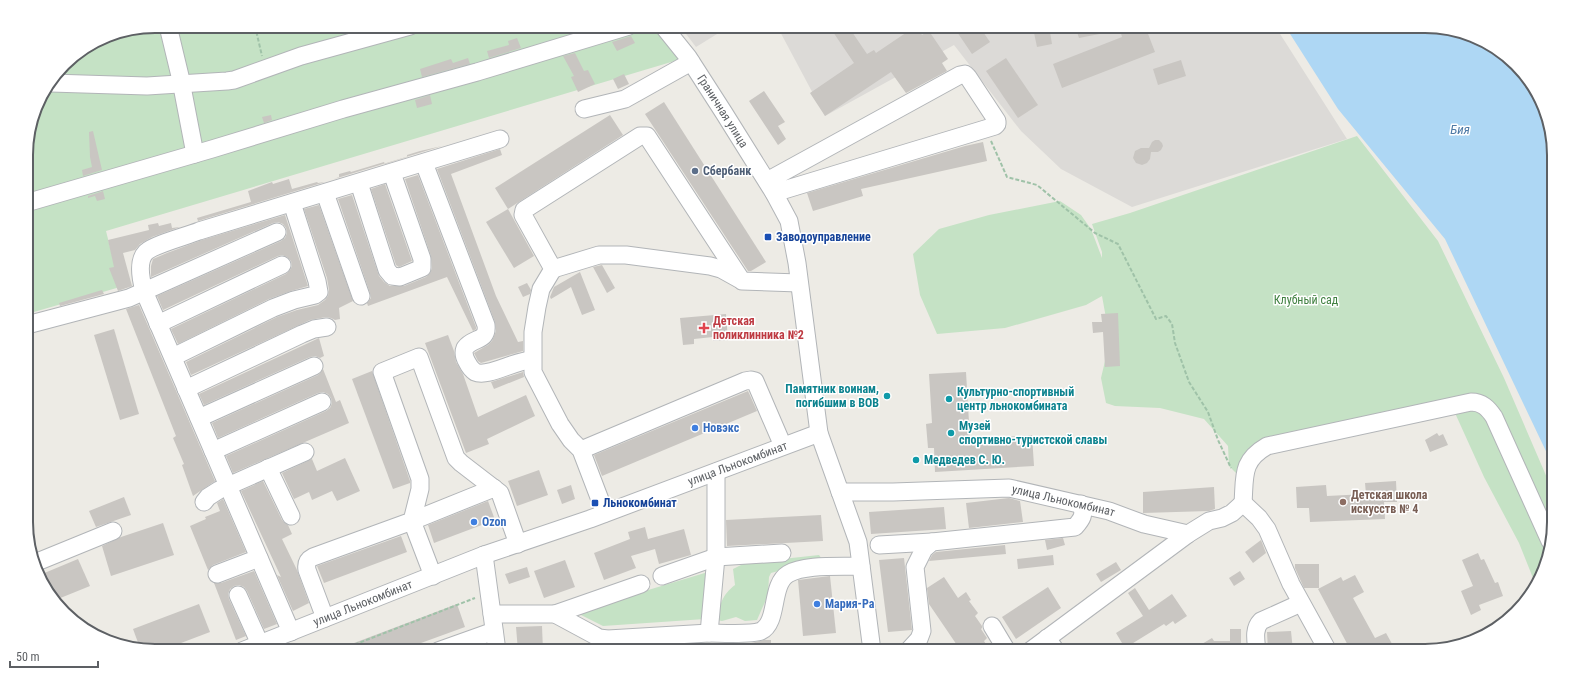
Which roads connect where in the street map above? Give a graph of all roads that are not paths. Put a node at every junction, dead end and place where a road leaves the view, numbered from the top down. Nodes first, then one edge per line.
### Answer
1 (170, 33) edge
2 (385, 33) edge
3 (605, 33) edge
4 (668, 33) edge
5 (691, 62) junction
6 (56, 83) edge
7 (182, 84) junction
8 (584, 109) dead end
9 (500, 140) dead end
10 (195, 154) junction
11 (424, 164) junction
12 (392, 173) junction
13 (359, 183) junction
14 (770, 187) junction
15 (325, 193) junction
16 (33, 201) edge
17 (292, 202) junction
18 (277, 232) dead end
19 (282, 265) dead end
20 (553, 269) junction
21 (742, 281) junction
22 (799, 283) junction
23 (144, 291) junction
24 (360, 296) dead end
25 (33, 323) edge
26 (158, 324) junction
27 (327, 327) dead end
28 (173, 357) junction
29 (532, 360) junction
30 (314, 366) dead end
31 (186, 389) junction
32 (322, 402) dead end
33 (199, 418) junction
34 (819, 433) junction
35 (783, 446) junction
36 (581, 450) junction
37 (213, 451) junction
38 (305, 452) dead end
39 (268, 468) junction
40 (716, 472) junction
41 (228, 486) junction
42 (494, 488) junction
43 (840, 492) junction
44 (204, 502) dead end
45 (1243, 503) junction
46 (1081, 504) junction
47 (605, 513) junction
48 (291, 516) dead end
49 (412, 521) junction
50 (113, 531) dead end
51 (1546, 533) edge
52 (1188, 534) junction
53 (932, 542) junction
54 (518, 544) junction
55 (879, 545) dead end
56 (782, 553) dead end
57 (484, 555) junction
58 (716, 557) junction
59 (259, 558) junction
60 (39, 561) edge
61 (861, 566) junction
62 (217, 574) dead end
63 (433, 576) junction
64 (662, 576) dead end
65 (641, 584) dead end
66 (238, 595) dead end
67 (1301, 603) junction
68 (492, 614) junction
69 (555, 614) junction
70 (325, 618) junction
71 (992, 626) dead end
72 (494, 631) junction
73 (291, 632) junction
74 (709, 634) junction
75 (260, 644) joint
76 (458, 644) edge
77 (496, 644) edge
78 (871, 644) edge
79 (914, 644) edge
80 (1003, 644) edge
81 (1052, 644) edge
82 (1257, 644) edge
83 (1323, 644) edge

1 - 7 street
2 - 7 street
3 - 10 street
4 - 5 street, Граничная улица
5 - 8 street
5 - 14 street, Граничная улица
6 - 7 street
7 - 10 street
9 - 11 street
10 - 16 street
11 - 12 street
11 - 29 street
12 - 13 street
12 - 13 street
13 - 15 street
14 - 14 street
14 - 22 street, Граничная улица
15 - 17 street
15 - 24 street
17 - 23 street
17 - 28 street
18 - 23 street
19 - 26 street
20 - 21 street
20 - 21 street
20 - 29 street
21 - 22 street
22 - 34 street, Граничная улица
23 - 25 street
23 - 26 street
26 - 28 street
27 - 31 street
28 - 31 street
29 - 36 street
30 - 33 street
31 - 33 street
32 - 37 street
33 - 37 street
34 - 35 street, улица Льнокомбинат
34 - 43 street
35 - 36 street
35 - 40 street, улица Льнокомбинат
36 - 47 street
37 - 41 street
38 - 39 street
39 - 41 street
39 - 48 street
40 - 47 street, улица Льнокомбинат
40 - 58 street
41 - 44 street
41 - 59 street
42 - 49 street
42 - 49 street
42 - 54 street
43 - 46 street, улица Льнокомбинат
43 - 61 street
45 - 51 street
45 - 52 street
45 - 67 street
46 - 52 street, улица Льнокомбинат
46 - 53 street
47 - 54 street, улица Льнокомбинат
49 - 63 street
49 - 70 street
50 - 60 street
52 - 81 street
53 - 55 street
53 - 79 street
54 - 57 street, улица Льнокомбинат
56 - 58 street
57 - 63 street, улица Льнокомбинат
57 - 68 street
58 - 64 street
58 - 74 street
59 - 62 street
59 - 73 street
61 - 74 street
61 - 78 street
63 - 70 street, улица Льнокомбинат
65 - 69 street
66 - 75 street
67 - 82 street
67 - 83 street
68 - 69 street
68 - 72 street
69 - 74 street
70 - 73 street, улица Льнокомбинат
71 - 80 street
72 - 76 street
72 - 77 street
73 - 75 street, улица Льнокомбинат

